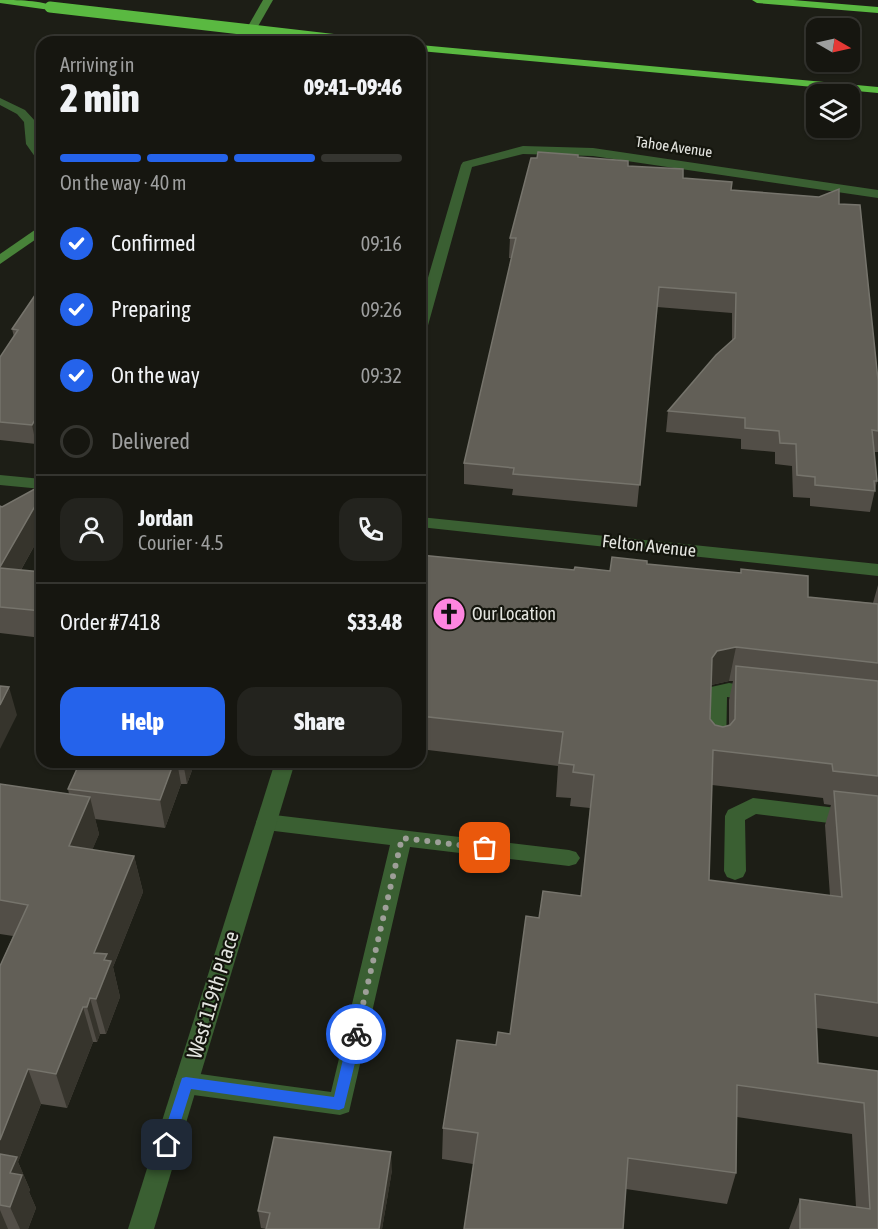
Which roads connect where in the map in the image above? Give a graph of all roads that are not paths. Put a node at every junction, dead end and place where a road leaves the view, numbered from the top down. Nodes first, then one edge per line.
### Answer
1 (0, 0) edge
2 (267, 0) edge
3 (757, 0) edge
4 (878, 10) edge
5 (248, 36) edge
6 (303, 36) edge
7 (426, 49) edge
8 (878, 90) edge
9 (0, 101) edge
10 (36, 150) edge
11 (878, 194) edge
12 (36, 233) edge
13 (0, 260) edge
14 (426, 308) edge
15 (0, 480) edge
16 (36, 483) edge
17 (426, 523) edge
18 (878, 570) edge
19 (775, 696) edge
20 (716, 753) edge
21 (283, 768) edge
22 (878, 821) edge
23 (266, 822) junction
24 (402, 838) junction
25 (569, 858) dead end
26 (735, 871) dead end
27 (186, 1083) junction
28 (141, 1229) edge

1 - 6 highway, bridge
2 - 5 main road
3 - 4 highway
7 - 8 highway
9 - 10 street
11 - 14 street, Tahoe Avenue
12 - 13 main road
15 - 16 street
17 - 18 street, Felton Avenue
19 - 20 street
21 - 23 street, West 119th Place
22 - 26 street
23 - 24 street
23 - 27 street, West 119th Place
24 - 25 street
24 - 27 street
27 - 28 street, West 119th Place

